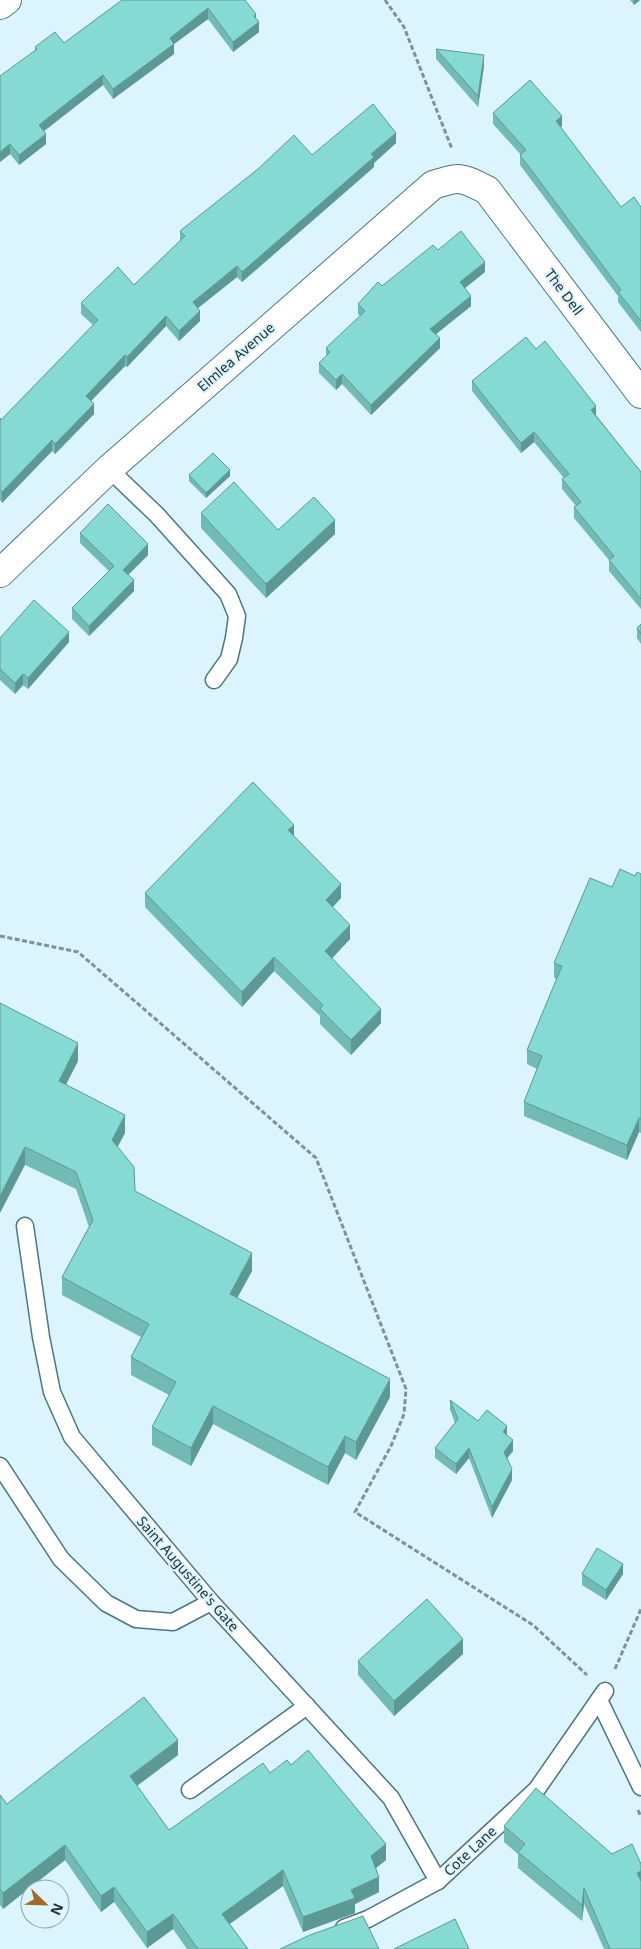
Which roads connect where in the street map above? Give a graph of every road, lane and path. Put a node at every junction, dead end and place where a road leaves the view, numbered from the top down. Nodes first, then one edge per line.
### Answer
1 (7, 0) edge
2 (385, 0) edge
3 (0, 5) edge
4 (475, 184) junction
5 (641, 394) edge
6 (109, 469) junction
7 (0, 573) edge
8 (214, 680) dead end
9 (0, 936) edge
10 (24, 1226) dead end
11 (0, 1466) edge
12 (211, 1602) junction
13 (641, 1609) edge
14 (602, 1696) junction
15 (307, 1706) junction
16 (641, 1787) edge
17 (190, 1790) dead end
18 (438, 1881) junction
19 (326, 1934) edge

1 - 3 street
2 - 4 path
4 - 5 street, The Dell
4 - 6 street, Elmlea Avenue
6 - 7 street, Elmlea Avenue
6 - 8 lane
9 - 14 path
10 - 12 lane, Saint Augustine's Gate
11 - 12 lane
12 - 15 lane, Saint Augustine's Gate
13 - 14 path
14 - 16 lane
14 - 18 lane, Cote Lane
15 - 17 lane
15 - 18 lane, Saint Augustine's Gate
18 - 19 lane, Cote Lane

